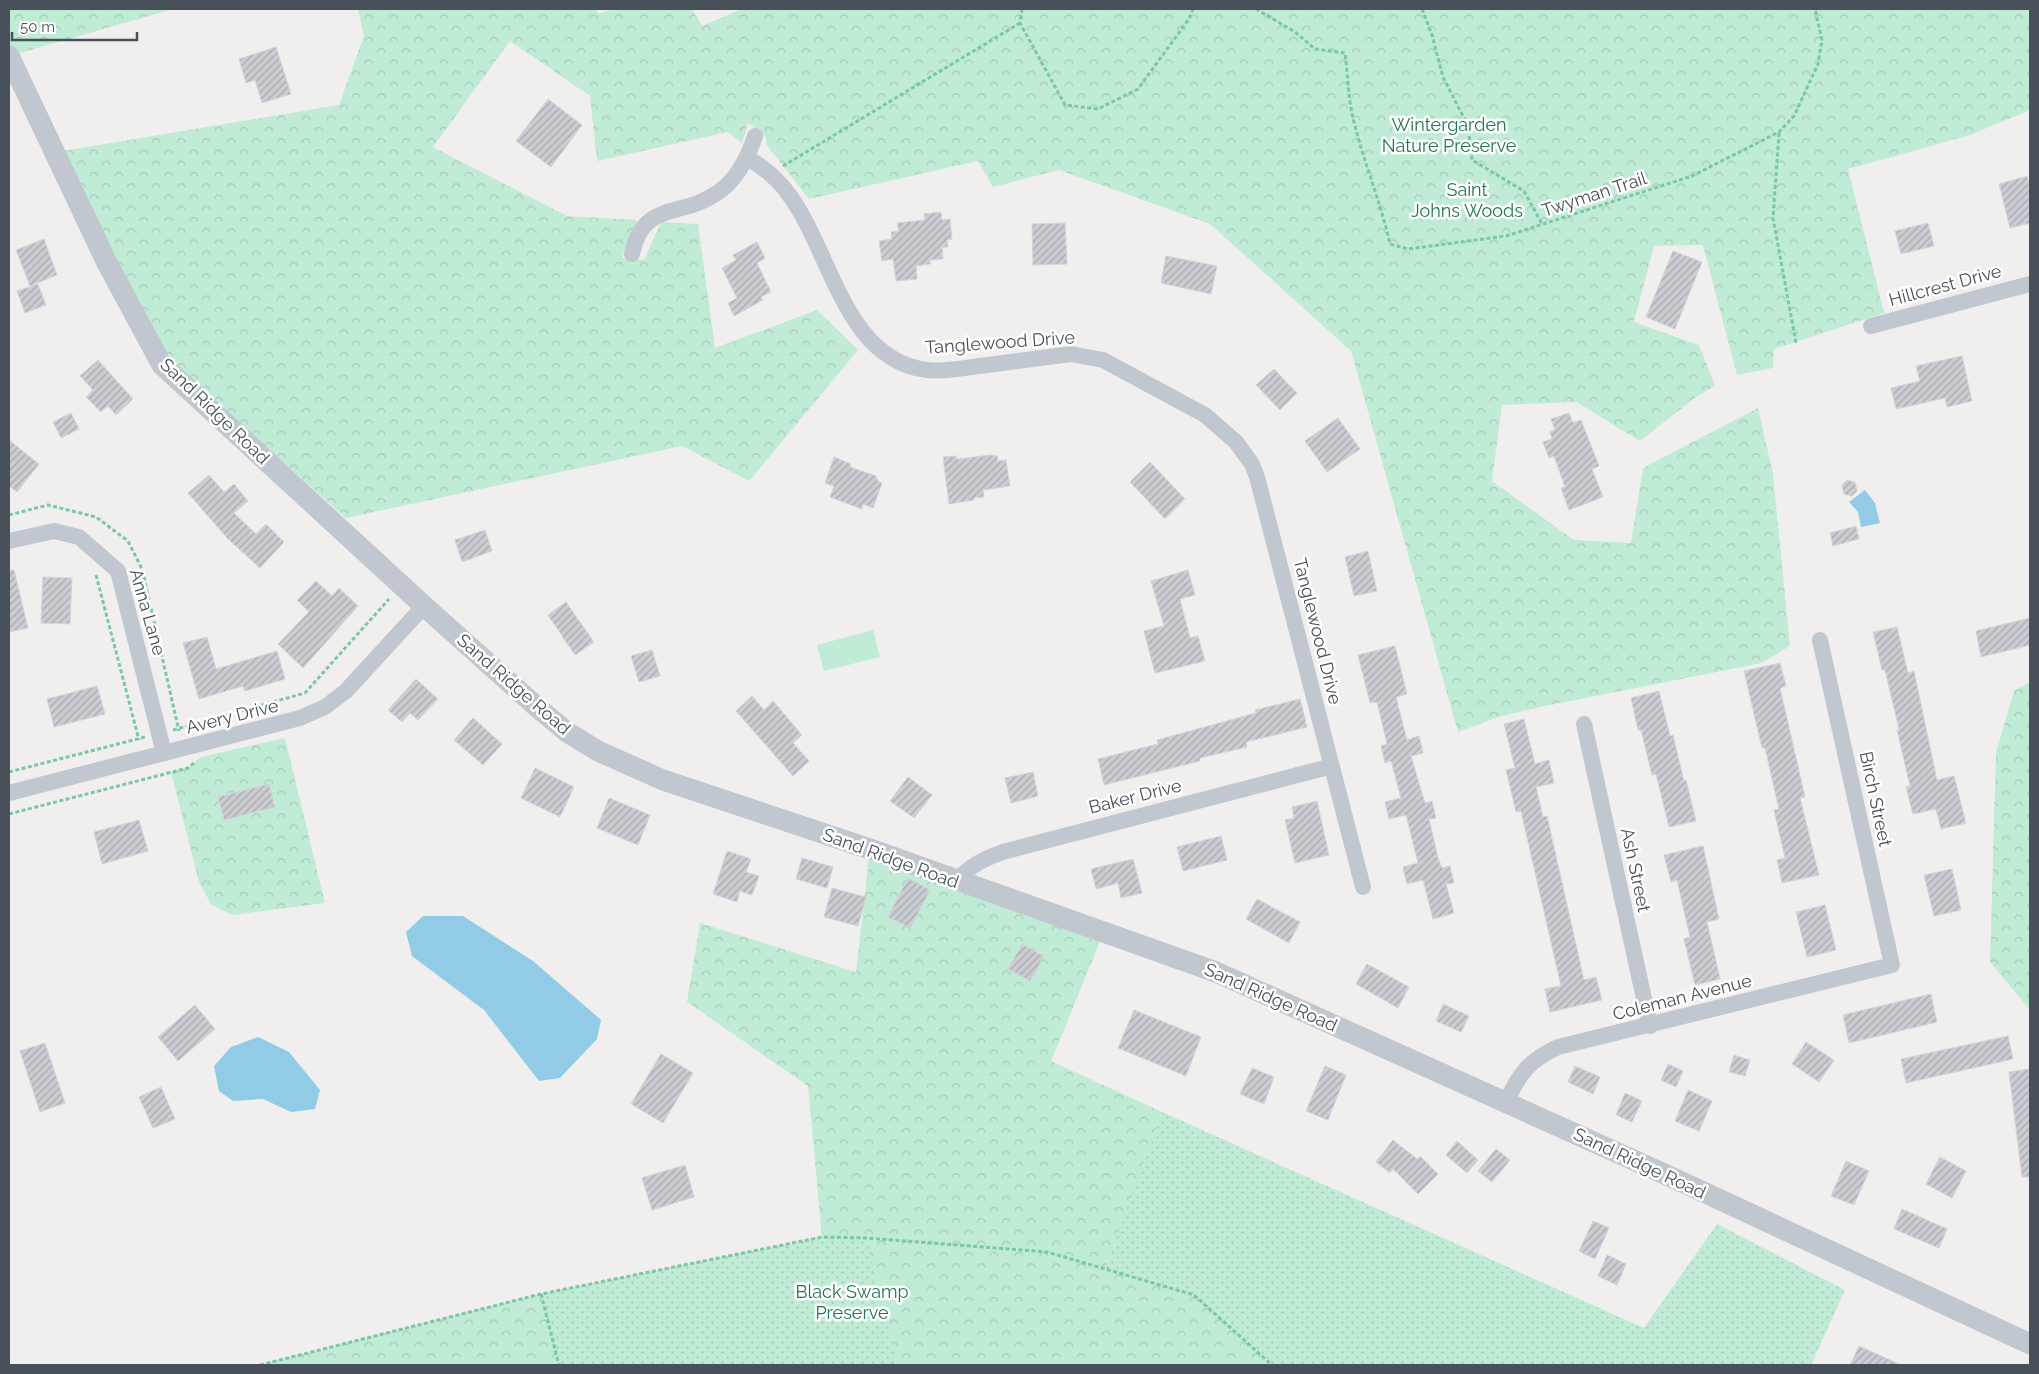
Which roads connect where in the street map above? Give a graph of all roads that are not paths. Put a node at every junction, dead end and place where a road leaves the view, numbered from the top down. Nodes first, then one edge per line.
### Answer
1 (9, 56) edge
2 (755, 136) dead end
3 (747, 157) junction
4 (632, 254) dead end
5 (2030, 284) edge
6 (1871, 326) dead end
7 (9, 541) edge
8 (424, 606) junction
9 (1820, 640) dead end
10 (1584, 724) dead end
11 (164, 753) junction
12 (1332, 766) junction
13 (9, 793) edge
14 (956, 881) junction
15 (1363, 887) dead end
16 (1892, 965) joint
17 (1650, 1026) junction
18 (1506, 1102) junction
19 (2030, 1344) edge

1 - 8 street, Sand Ridge Road
2 - 3 street
3 - 4 street
3 - 12 street, Tanglewood Drive
5 - 6 street, Hillcrest Drive
7 - 11 street, Anna Lane
8 - 11 street, Avery Drive
8 - 14 street, Sand Ridge Road
9 - 16 street, Birch Street
10 - 17 street, Ash Street
11 - 13 street, Avery Drive
12 - 14 street, Baker Drive
12 - 15 street, Tanglewood Drive
14 - 18 street, Sand Ridge Road
16 - 17 street, Coleman Avenue
17 - 18 street, Coleman Avenue
18 - 19 street, Sand Ridge Road

